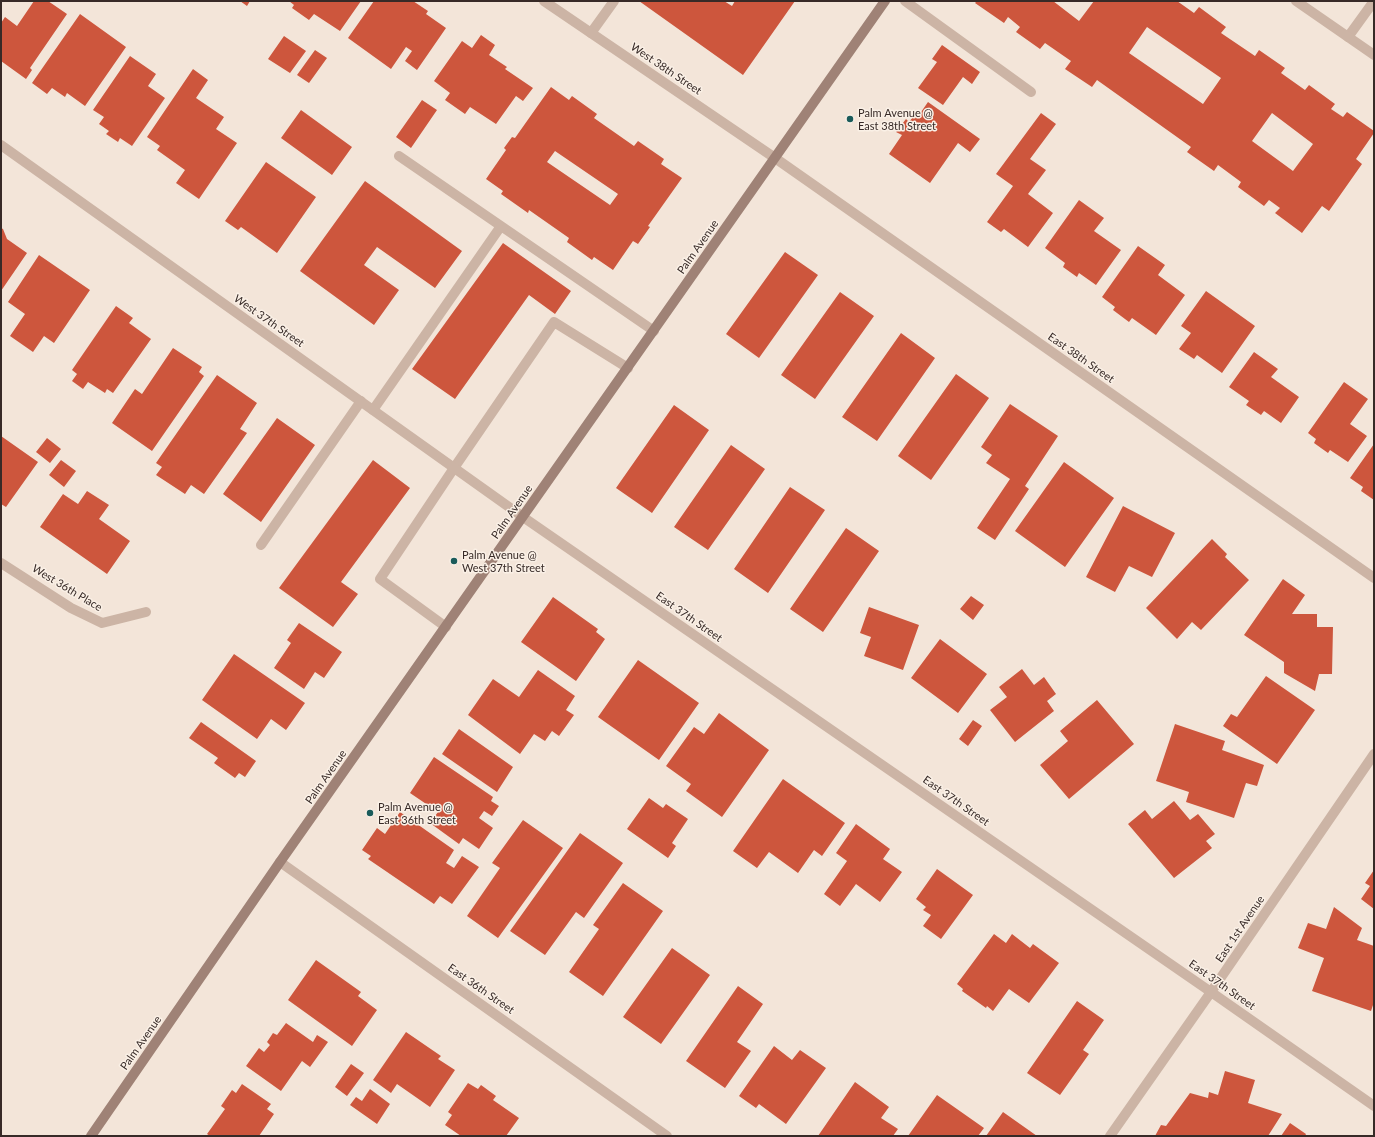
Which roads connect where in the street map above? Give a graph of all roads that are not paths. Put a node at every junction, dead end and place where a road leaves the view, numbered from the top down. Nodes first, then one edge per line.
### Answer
1 (544, 1) edge
2 (614, 1) edge
3 (885, 1) edge
4 (905, 1) edge
5 (1296, 1) edge
6 (1374, 1) edge
7 (591, 33) junction
8 (1348, 37) junction
9 (1374, 55) edge
10 (1031, 92) dead end
11 (1, 145) edge
12 (399, 156) dead end
13 (775, 158) junction
14 (501, 226) junction
15 (654, 331) junction
16 (628, 368) junction
17 (361, 401) junction
18 (373, 410) junction
19 (454, 468) junction
20 (523, 517) junction
21 (261, 545) dead end
22 (1, 562) edge
23 (1374, 578) edge
24 (146, 612) dead end
25 (446, 627) junction
26 (1374, 754) edge
27 (280, 862) junction
28 (1211, 992) junction
29 (1374, 1106) edge
30 (91, 1136) edge
31 (667, 1136) edge
32 (1110, 1136) edge

1 - 7 street, West 38th Street
2 - 7 street
3 - 13 main road, Palm Avenue
4 - 10 street
5 - 8 street
6 - 8 street
7 - 13 street, West 38th Street
8 - 9 street
11 - 17 street, West 37th Street
12 - 14 street
13 - 15 main road, Palm Avenue
13 - 23 street, East 38th Street
14 - 15 street
14 - 18 street
15 - 16 main road, Palm Avenue
16 - 19 street
16 - 20 main road, Palm Avenue
17 - 18 street, West 37th Street
17 - 21 street
18 - 19 street, West 37th Street
19 - 20 street, West 37th Street
19 - 25 street
20 - 25 main road, Palm Avenue
20 - 28 street, East 37th Street
22 - 24 street, West 36th Place
25 - 27 main road, Palm Avenue
26 - 28 street, East 1st Avenue
27 - 30 main road, Palm Avenue
27 - 31 street, East 36th Street
28 - 29 street, East 37th Street
28 - 32 street, East 1st Avenue

